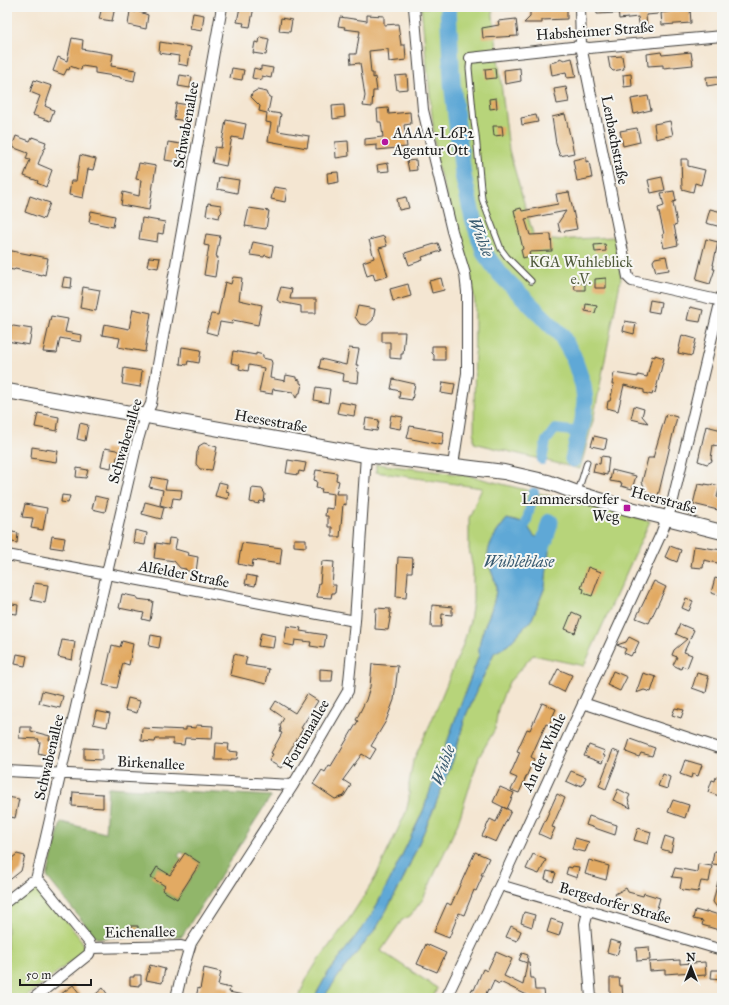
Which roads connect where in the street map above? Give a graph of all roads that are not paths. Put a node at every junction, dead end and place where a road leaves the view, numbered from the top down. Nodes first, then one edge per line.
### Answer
1 (222, 7) edge
2 (414, 7) edge
3 (580, 7) edge
4 (722, 36) edge
5 (581, 46) junction
6 (470, 58) joint
7 (531, 281) dead end
8 (722, 299) edge
9 (7, 391) edge
10 (145, 416) junction
11 (366, 455) junction
12 (587, 462) dead end
13 (453, 465) junction
14 (530, 478) joint
15 (578, 493) junction
16 (667, 518) junction
17 (722, 532) edge
18 (7, 555) edge
19 (106, 574) junction
20 (356, 621) junction
21 (583, 703) junction
22 (722, 750) edge
23 (7, 771) edge
24 (60, 774) junction
25 (293, 785) junction
26 (36, 880) junction
27 (500, 885) junction
28 (7, 901) edge
29 (588, 911) junction
30 (91, 948) junction
31 (189, 948) junction
32 (722, 950) edge
33 (34, 998) edge
34 (176, 998) edge
35 (446, 998) edge
36 (591, 998) edge

1 - 10 street, Schwabenallee
2 - 13 street
3 - 5 street, Lenbachstraße
4 - 5 street, Habsheimer Straße
5 - 6 street, Habsheimer Straße
5 - 8 street, Lenbachstraße
6 - 7 lane
8 - 16 street
9 - 10 street, Heesestraße
10 - 11 street, Heesestraße
10 - 19 street, Schwabenallee
11 - 13 street, Heesestraße
11 - 20 street, Fortunaallee
12 - 15 lane
13 - 14 street, Heesestraße
14 - 15 street, Heerstraße
15 - 16 street, Heerstraße
16 - 17 street, Heerstraße
16 - 21 street, An der Wuhle
18 - 19 street, Alfelder Straße
19 - 20 street, Alfelder Straße
19 - 24 street, Schwabenallee
20 - 25 street, Fortunaallee
21 - 22 street
21 - 27 street, An der Wuhle
23 - 24 street, Birkenallee
24 - 25 street, Birkenallee
24 - 26 street, Schwabenallee
25 - 31 street, Fortunaallee
26 - 28 street
26 - 30 street
27 - 29 street, Bergedorfer Straße
27 - 35 street, An der Wuhle
29 - 32 street, Bergedorfer Straße
29 - 36 street
30 - 31 street, Eichenallee
30 - 33 street
31 - 34 street, Fortunaallee

